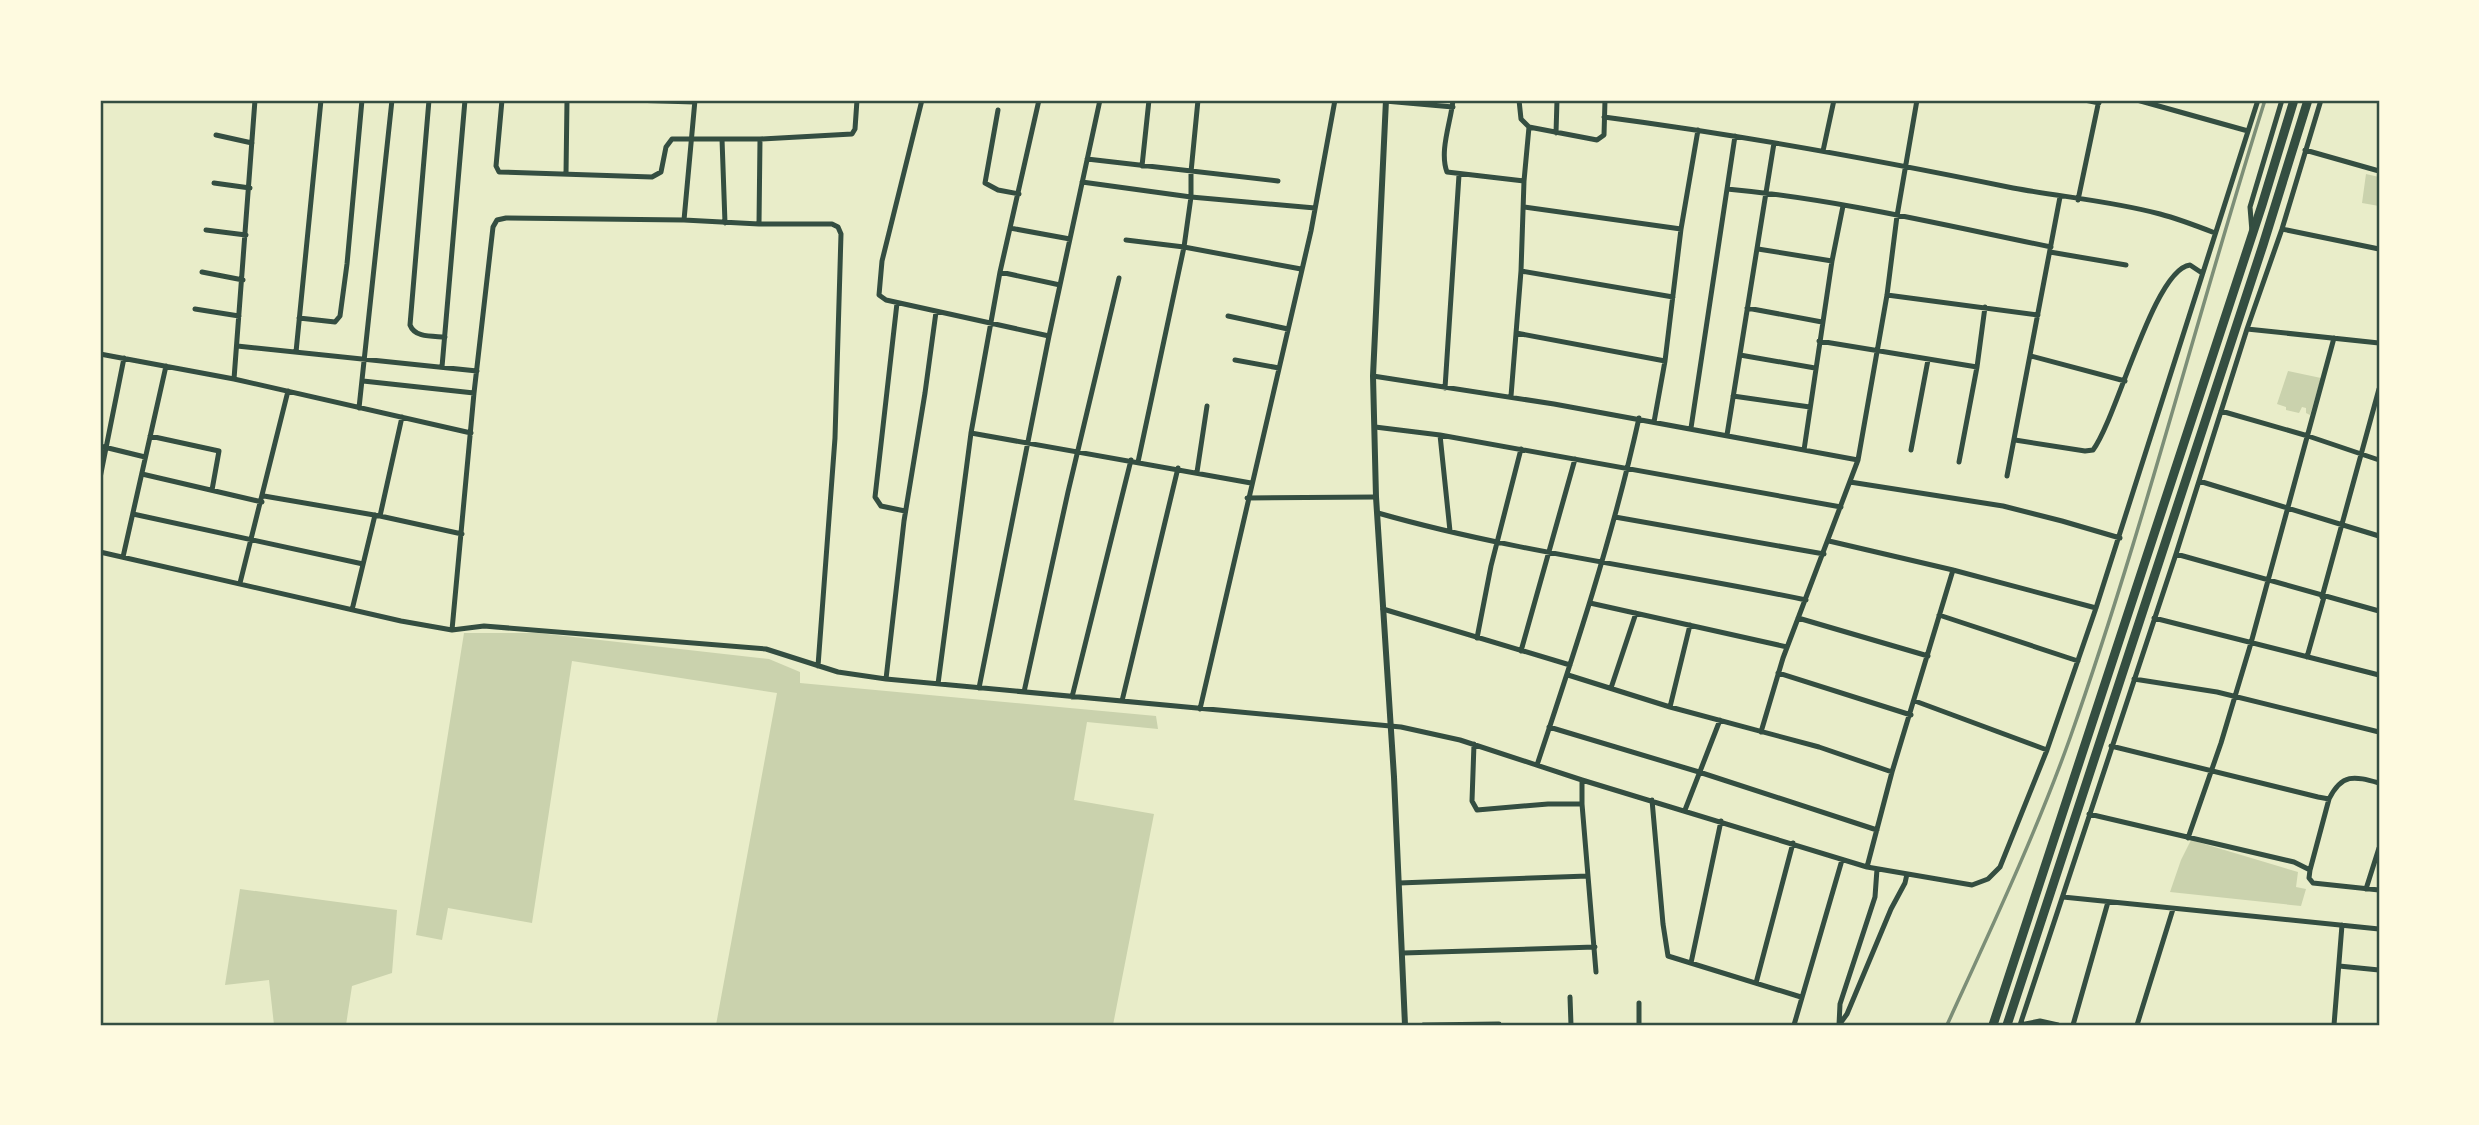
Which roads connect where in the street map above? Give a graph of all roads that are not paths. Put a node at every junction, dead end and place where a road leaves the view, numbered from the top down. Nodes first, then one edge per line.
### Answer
1 (256, 100) edge
2 (321, 100) edge
3 (362, 100) edge
4 (391, 100) edge
5 (429, 100) edge
6 (465, 100) edge
7 (502, 100) edge
8 (567, 100) edge
9 (631, 100) edge
10 (857, 100) edge
11 (922, 100) edge
12 (1038, 100) edge
13 (1100, 100) edge
14 (1149, 100) edge
15 (1198, 100) edge
16 (1335, 100) edge
17 (1453, 100) edge
18 (1520, 100) edge
19 (1557, 100) edge
20 (1605, 100) edge
21 (1834, 100) edge
22 (1917, 100) edge
23 (2085, 100) edge
24 (2137, 100) edge
25 (2258, 100) edge
26 (2282, 100) edge
27 (2294, 100) edge
28 (2308, 100) edge
29 (2321, 100) edge
30 (694, 101) edge
31 (1385, 101) edge
32 (2099, 101) edge
33 (1453, 107) junction
34 (998, 110) dead end
35 (1604, 117) junction
36 (1529, 127) junction
37 (1698, 130) junction
38 (2248, 131) junction
39 (1556, 133) junction
40 (216, 135) dead end
41 (1735, 136) junction
42 (690, 138) junction
43 (722, 139) junction
44 (760, 139) junction
45 (252, 143) junction
46 (1774, 143) junction
47 (2305, 150) junction
48 (1823, 151) junction
49 (1087, 159) junction
50 (1142, 166) junction
51 (1906, 166) junction
52 (2379, 171) edge
53 (1191, 172) junction
54 (566, 174) junction
55 (1459, 175) junction
56 (1278, 181) dead end
57 (1524, 181) junction
58 (1082, 182) junction
59 (214, 183) dead end
60 (250, 188) junction
61 (1727, 189) junction
62 (1767, 193) junction
63 (1019, 194) junction
64 (1191, 197) junction
65 (2060, 197) junction
66 (2078, 200) junction
67 (1843, 206) junction
68 (1524, 207) junction
69 (1315, 208) junction
70 (1897, 216) junction
71 (684, 220) junction
72 (725, 223) junction
73 (759, 225) junction
74 (1010, 228) junction
75 (1681, 229) junction
76 (2282, 229) junction
77 (206, 230) dead end
78 (2216, 233) junction
79 (246, 235) junction
80 (2253, 235) junction
81 (1070, 239) junction
82 (1126, 240) dead end
83 (1184, 247) junction
84 (2379, 248) edge
85 (1758, 249) junction
86 (2051, 249) junction
87 (1832, 261) junction
88 (2126, 265) dead end
89 (1301, 269) junction
90 (1521, 271) junction
91 (202, 272) dead end
92 (1000, 272) junction
93 (2202, 273) junction
94 (1119, 278) dead end
95 (243, 280) junction
96 (1060, 285) junction
97 (1887, 295) junction
98 (1673, 297) junction
99 (897, 303) junction
100 (1985, 307) junction
101 (1747, 308) junction
102 (195, 309) dead end
103 (936, 312) junction
104 (239, 316) junction
105 (1228, 316) dead end
106 (2038, 316) junction
107 (299, 318) junction
108 (991, 322) junction
109 (1822, 322) junction
110 (2247, 328) junction
111 (1288, 329) junction
112 (1516, 332) junction
113 (1049, 336) junction
114 (445, 337) junction
115 (2334, 338) junction
116 (1819, 341) junction
117 (2379, 343) edge
118 (237, 346) junction
119 (1877, 350) junction
120 (296, 352) junction
121 (100, 354) edge
122 (1740, 355) junction
123 (2031, 356) junction
124 (124, 358) junction
125 (363, 358) junction
126 (1235, 360) dead end
127 (1928, 360) junction
128 (1665, 361) junction
129 (166, 366) junction
130 (442, 367) junction
131 (1977, 367) junction
132 (1279, 368) junction
133 (1815, 368) junction
134 (477, 371) junction
135 (1373, 376) junction
136 (234, 379) junction
137 (363, 381) junction
138 (2125, 381) junction
139 (1445, 388) junction
140 (2379, 389) edge
141 (288, 391) junction
142 (474, 393) junction
143 (1511, 396) junction
144 (1732, 396) junction
145 (2378, 398) edge
146 (1207, 407) dead end
147 (1810, 407) junction
148 (359, 408) junction
149 (2221, 411) junction
150 (402, 417) junction
151 (1639, 418) junction
152 (1654, 422) junction
153 (1375, 427) junction
154 (1691, 428) junction
155 (471, 433) junction
156 (971, 433) junction
157 (1440, 435) junction
158 (1727, 435) junction
159 (150, 436) junction
160 (2308, 436) junction
161 (2015, 440) junction
162 (1029, 443) junction
163 (103, 447) edge
164 (1521, 449) junction
165 (1804, 450) junction
166 (1911, 450) dead end
167 (1077, 451) junction
168 (2360, 454) junction
169 (145, 457) junction
170 (1575, 459) junction
171 (1858, 460) junction
172 (2379, 460) edge
173 (1135, 461) junction
174 (1959, 462) dead end
175 (1178, 468) junction
176 (1628, 468) junction
177 (1197, 472) junction
178 (142, 474) junction
179 (2007, 476) dead end
180 (100, 478) edge
181 (2199, 481) junction
182 (1850, 482) junction
183 (1251, 483) junction
184 (212, 490) junction
185 (1377, 497) junction
186 (1247, 498) junction
187 (263, 499) junction
188 (1841, 507) junction
189 (2286, 509) junction
190 (905, 511) junction
191 (1378, 513) junction
192 (133, 514) junction
193 (378, 515) junction
194 (1615, 517) junction
195 (2340, 525) junction
196 (1450, 531) junction
197 (462, 534) junction
198 (2379, 536) edge
199 (2120, 538) junction
200 (252, 540) junction
201 (1497, 540) junction
202 (1829, 541) junction
203 (100, 552) edge
204 (1549, 552) junction
205 (1824, 554) junction
206 (2176, 554) junction
207 (123, 557) junction
208 (1601, 562) junction
209 (363, 564) junction
210 (1953, 570) junction
211 (2267, 579) junction
212 (240, 583) junction
213 (2323, 597) junction
214 (1806, 600) junction
215 (1590, 603) junction
216 (2096, 608) junction
217 (1382, 609) junction
218 (352, 610) junction
219 (2379, 611) edge
220 (1636, 613) junction
221 (1939, 615) junction
222 (1798, 618) junction
223 (2154, 618) junction
224 (1690, 625) junction
225 (452, 630) junction
226 (1477, 638) junction
227 (2251, 643) junction
228 (1787, 647) junction
229 (1521, 651) junction
230 (1928, 656) junction
231 (2307, 657) junction
232 (2078, 661) junction
233 (1570, 665) junction
234 (818, 666) junction
235 (1779, 673) junction
236 (1568, 675) junction
237 (2379, 675) edge
238 (886, 679) junction
239 (2134, 679) junction
240 (938, 684) junction
241 (979, 688) junction
242 (1611, 688) junction
243 (1024, 692) junction
244 (2234, 696) junction
245 (1072, 697) junction
246 (1122, 701) junction
247 (1914, 701) junction
248 (1670, 707) junction
249 (1200, 709) junction
250 (1910, 715) junction
251 (1720, 720) junction
252 (1391, 726) junction
253 (1549, 727) junction
254 (1760, 732) junction
255 (2379, 732) edge
256 (1474, 744) junction
257 (2111, 746) junction
258 (2047, 750) junction
259 (1536, 765) junction
260 (2211, 771) junction
261 (1699, 772) junction
262 (1892, 772) junction
263 (1582, 780) junction
264 (2379, 783) edge
265 (2329, 799) junction
266 (1652, 800) junction
267 (1581, 804) junction
268 (1685, 810) junction
269 (2089, 814) junction
270 (1721, 821) junction
271 (1877, 830) junction
272 (2188, 838) junction
273 (1793, 843) junction
274 (2379, 848) edge
275 (1842, 860) junction
276 (1867, 867) junction
277 (1877, 869) junction
278 (2310, 870) junction
279 (1907, 874) junction
280 (1588, 876) junction
281 (1399, 883) junction
282 (2367, 889) junction
283 (2379, 890) edge
284 (2063, 897) junction
285 (2108, 902) junction
286 (2173, 909) junction
287 (2342, 925) junction
288 (2379, 929) edge
289 (1595, 947) junction
290 (1403, 953) junction
291 (1691, 963) junction
292 (2339, 966) junction
293 (2379, 970) edge
294 (1596, 972) dead end
295 (1756, 982) junction
296 (1570, 997) dead end
297 (1801, 998) junction
298 (1639, 1003) dead end
299 (1499, 1024) edge
300 (1405, 1025) edge
301 (1423, 1025) edge
302 (1570, 1025) edge
303 (1639, 1025) edge
304 (1794, 1025) edge
305 (1839, 1025) edge
306 (1993, 1025) edge
307 (2007, 1025) edge
308 (2020, 1025) edge
309 (2057, 1025) edge
310 (2073, 1025) edge
311 (2137, 1025) edge
312 (2334, 1025) edge

1 - 45 street
2 - 107 street
3 - 107 street
4 - 125 street
5 - 114 street
6 - 114 street
7 - 54 street
8 - 54 street
9 - 30 street
10 - 44 street
11 - 99 street
12 - 63 street
13 - 49 street
14 - 50 street
15 - 53 street
16 - 69 street
17 - 33 street
18 - 36 street
19 - 39 street
20 - 35 street
21 - 48 street
22 - 51 street
23 - 32 street
24 - 38 street
25 - 38 street
26 - 80 street
27 - 80 highway
28 - 307 highway
29 - 47 street
30 - 42 street
31 - 33 street
31 - 135 street
32 - 66 street
33 - 55 street
34 - 63 street
35 - 37 street
35 - 39 street
36 - 39 street
36 - 57 street
37 - 41 street
37 - 75 street
38 - 78 street
40 - 45 street
41 - 46 street
41 - 61 street
42 - 43 street
42 - 54 street
42 - 71 street
43 - 44 street
43 - 72 street
44 - 73 street
45 - 60 street
46 - 48 street
46 - 62 street
47 - 52 street
47 - 76 street
48 - 51 street
49 - 50 street
49 - 58 street
50 - 53 street
51 - 65 street
51 - 70 street
53 - 56 street
53 - 64 street
55 - 57 street
55 - 139 street
57 - 68 street
58 - 64 street
58 - 81 street
59 - 60 street
60 - 79 street
61 - 62 street
61 - 154 street
62 - 67 street
62 - 85 street
63 - 74 street
64 - 69 street
64 - 83 street
65 - 66 street
65 - 86 street
66 - 78 street
67 - 70 street
67 - 87 street
68 - 75 street
68 - 90 street
69 - 89 street
70 - 86 street
70 - 97 street
71 - 72 street
71 - 134 street
72 - 73 street
73 - 234 street
74 - 81 street
74 - 92 street
75 - 98 street
76 - 84 street
76 - 110 street
77 - 79 street
78 - 93 street
79 - 95 street
80 - 306 highway
81 - 96 street
82 - 83 street
83 - 89 street
83 - 173 street
85 - 87 street
85 - 101 street
86 - 88 street
86 - 106 street
87 - 109 street
89 - 111 street
90 - 98 street
90 - 112 street
91 - 95 street
92 - 96 street
92 - 108 street
93 - 138 street
93 - 199 street
94 - 167 street
95 - 104 street
96 - 113 street
97 - 100 street
97 - 119 street
98 - 128 street
99 - 103 street
99 - 190 street
100 - 106 street
100 - 131 street
101 - 109 street
101 - 122 street
102 - 104 street
103 - 108 street
103 - 190 street
104 - 118 street
105 - 111 street
106 - 123 street
107 - 120 street
108 - 113 street
108 - 156 street
109 - 116 street
110 - 115 street
110 - 149 street
111 - 132 street
112 - 128 street
112 - 143 street
113 - 162 street
114 - 130 street
115 - 117 street
115 - 160 street
116 - 119 street
116 - 133 street
118 - 120 street
118 - 136 street
119 - 127 street
119 - 171 street
120 - 125 street
121 - 124 street
122 - 133 street
122 - 144 street
123 - 138 street
123 - 161 street
124 - 129 street
124 - 163 street
125 - 130 street
125 - 137 street
126 - 132 street
127 - 131 street
127 - 166 street
128 - 152 street
129 - 136 street
129 - 159 street
130 - 134 street
131 - 174 street
132 - 183 street
133 - 147 street
134 - 142 street
135 - 139 street
135 - 153 street
136 - 141 street
137 - 142 street
137 - 148 street
138 - 161 street
139 - 143 street
140 - 145 street
141 - 148 street
141 - 187 street
142 - 155 street
143 - 151 street
144 - 147 street
144 - 158 street
145 - 168 street
146 - 177 street
147 - 165 street
148 - 150 street
149 - 160 street
149 - 181 street
150 - 155 street
150 - 193 street
151 - 152 street
151 - 176 street
152 - 154 street
153 - 157 street
153 - 185 street
154 - 158 street
155 - 197 street
156 - 162 street
156 - 240 street
157 - 164 street
157 - 196 street
158 - 165 street
159 - 169 street
159 - 184 street
160 - 168 street
160 - 189 street
161 - 179 street
162 - 167 street
162 - 241 street
163 - 169 street
163 - 180 street
164 - 170 street
164 - 201 street
165 - 171 street
167 - 173 street
167 - 243 street
168 - 172 street
168 - 195 street
169 - 178 street
170 - 176 street
170 - 204 street
171 - 182 street
173 - 175 street
173 - 245 street
175 - 177 street
175 - 246 street
176 - 188 street
176 - 194 street
177 - 183 street
178 - 184 street
178 - 192 street
181 - 189 street
181 - 206 street
182 - 188 street
182 - 199 street
183 - 186 street
184 - 187 street
185 - 186 street
185 - 191 street
186 - 249 street
187 - 193 street
187 - 200 street
188 - 202 street
189 - 195 street
189 - 211 street
190 - 238 street
191 - 196 street
191 - 217 street
192 - 200 street
192 - 207 street
193 - 197 street
193 - 209 street
194 - 205 street
194 - 208 street
195 - 198 street
195 - 213 street
196 - 201 street
197 - 225 street
199 - 216 street
200 - 209 street
200 - 212 street
201 - 204 street
201 - 226 street
202 - 205 street
202 - 210 street
203 - 207 street
204 - 208 street
204 - 229 street
205 - 214 street
206 - 211 street
206 - 223 street
207 - 212 street
208 - 214 street
208 - 215 street
209 - 218 street
210 - 216 street
210 - 221 street
211 - 213 street
211 - 227 street
212 - 218 street
213 - 219 street
213 - 231 street
214 - 222 street
215 - 220 street
215 - 233 street
216 - 232 street
217 - 226 street
217 - 252 street
218 - 225 street
220 - 224 street
220 - 242 street
221 - 230 street
221 - 232 street
222 - 228 street
222 - 230 street
223 - 227 street
223 - 239 street
224 - 228 street
224 - 248 street
225 - 234 street
226 - 229 street
227 - 231 street
227 - 244 street
228 - 235 street
229 - 233 street
230 - 247 street
231 - 237 street
232 - 258 street
233 - 236 street
234 - 238 street
235 - 250 street
235 - 254 street
236 - 242 street
236 - 253 street
238 - 240 street
239 - 244 street
239 - 257 street
240 - 241 street
241 - 243 street
242 - 248 street
243 - 245 street
244 - 255 street
244 - 260 street
245 - 246 street
246 - 249 street
247 - 250 street
247 - 258 street
248 - 251 street
249 - 252 street
250 - 262 street
251 - 254 street
251 - 261 street
252 - 256 street
252 - 281 street
253 - 259 street
253 - 261 street
254 - 262 street
256 - 259 street
256 - 267 street
257 - 260 street
257 - 269 street
258 - 279 street
259 - 263 street
260 - 265 street
260 - 272 street
261 - 268 street
261 - 271 street
262 - 271 street
263 - 266 street
263 - 267 street
264 - 265 street
265 - 278 street
266 - 268 street
266 - 291 street
267 - 280 street
268 - 270 street
269 - 272 street
269 - 284 street
270 - 273 street
270 - 291 street
271 - 276 street
272 - 278 street
273 - 275 street
273 - 295 street
274 - 282 street
275 - 276 street
275 - 297 street
276 - 277 street
277 - 279 street
277 - 305 street
278 - 282 street
279 - 305 street
280 - 281 street
280 - 289 street
281 - 290 street
282 - 283 street
284 - 285 street
284 - 308 street
285 - 286 street
285 - 310 street
286 - 287 street
286 - 311 street
287 - 288 street
287 - 292 street
289 - 290 street
289 - 294 street
290 - 300 street
291 - 295 street
292 - 293 street
292 - 312 street
295 - 297 street
296 - 302 street
297 - 304 street
298 - 303 street
299 - 301 street
308 - 309 street

